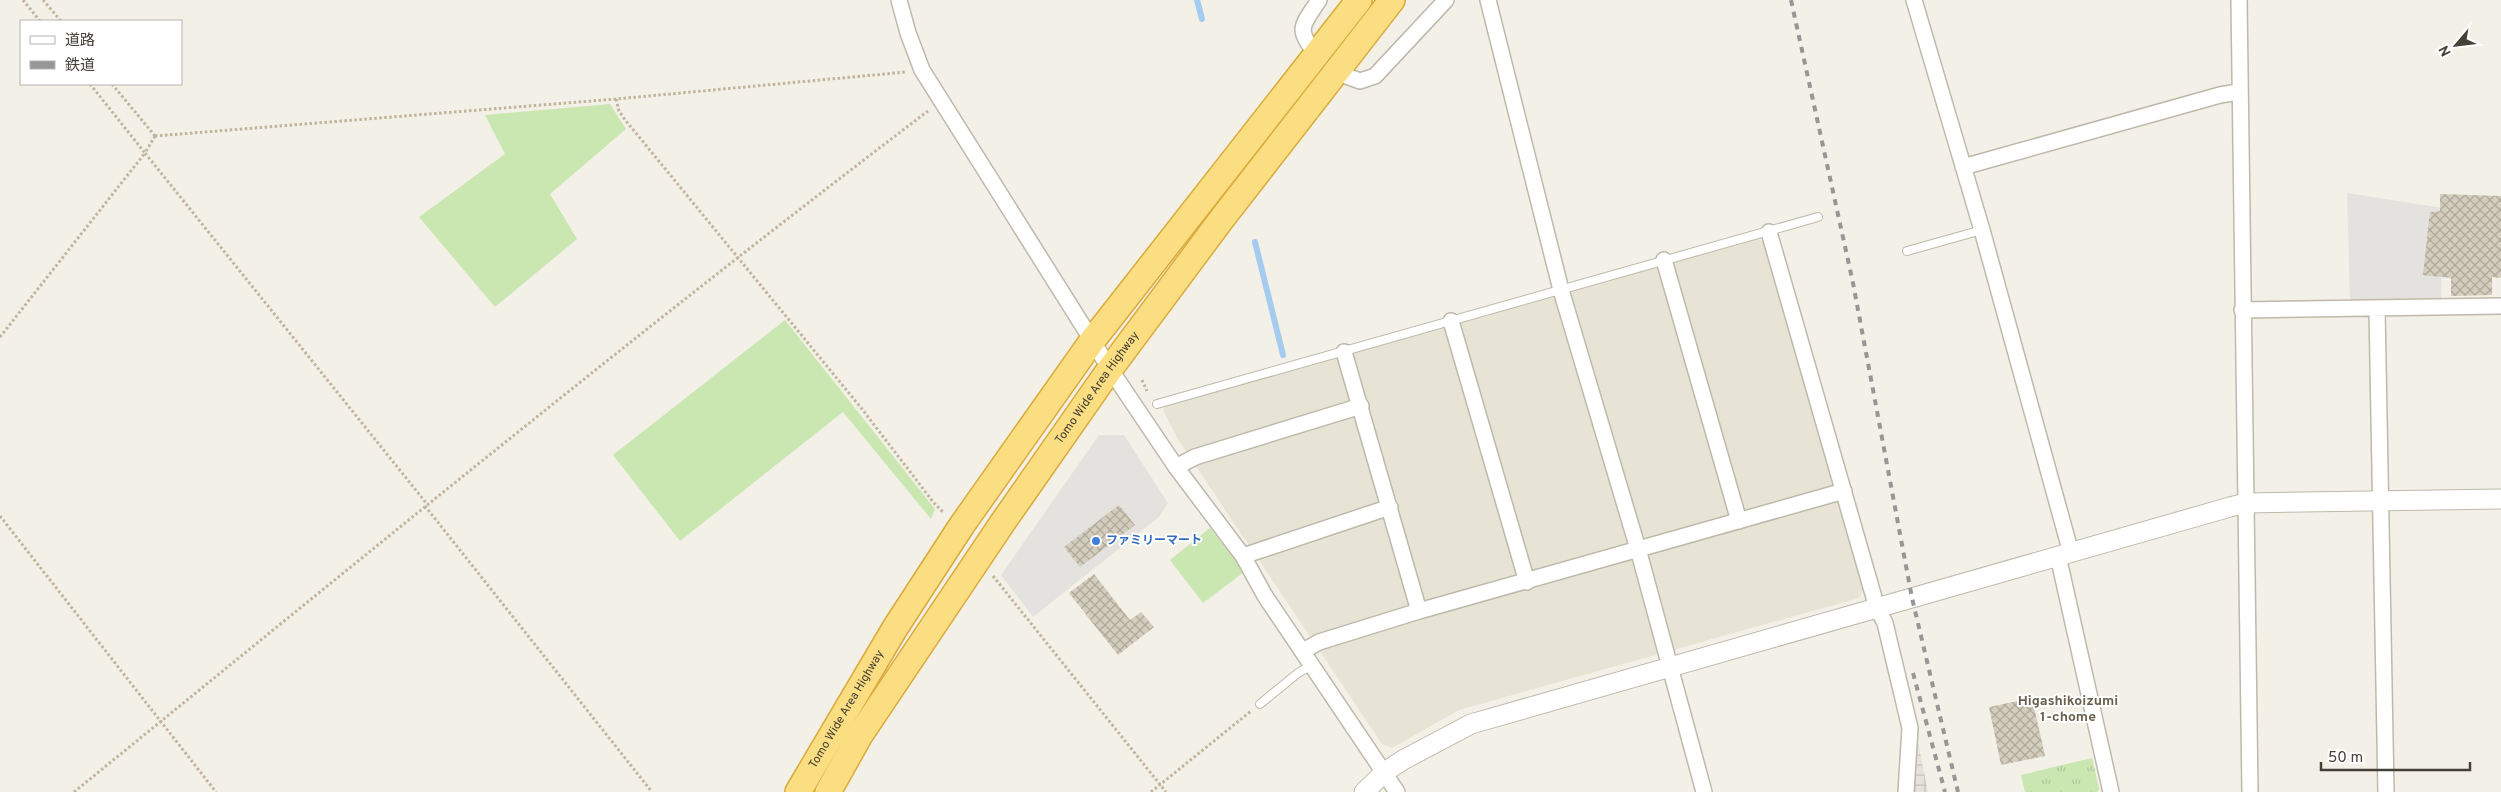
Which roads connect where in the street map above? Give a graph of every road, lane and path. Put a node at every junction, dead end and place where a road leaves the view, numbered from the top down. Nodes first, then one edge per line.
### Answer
1 (23, 0) edge
2 (44, 0) edge
3 (899, 0) edge
4 (1319, 0) edge
5 (1359, 0) edge
6 (1392, 0) edge
7 (1446, 0) edge
8 (1488, 0) edge
9 (1914, 0) edge
10 (2239, 0) edge
11 (39, 20) edge
12 (60, 20) edge
13 (1317, 54) junction
14 (922, 70) junction
15 (1338, 73) junction
16 (91, 85) edge
17 (113, 85) edge
18 (2238, 92) junction
19 (616, 99) junction
20 (941, 101) junction
21 (155, 136) junction
22 (145, 153) junction
23 (1963, 167) junction
24 (1818, 216) dead end
25 (1982, 230) junction
26 (1769, 232) junction
27 (1907, 251) dead end
28 (738, 257) junction
29 (1664, 260) junction
30 (1561, 290) junction
31 (2501, 306) edge
32 (2377, 309) junction
33 (2242, 310) junction
34 (1452, 321) junction
35 (0, 337) edge
36 (1092, 341) junction
37 (1344, 352) junction
38 (1110, 369) junction
39 (1156, 404) dead end
40 (1361, 406) junction
41 (1176, 467) junction
42 (1844, 491) junction
43 (2501, 499) edge
44 (2382, 501) junction
45 (2246, 503) junction
46 (426, 505) junction
47 (1390, 507) junction
48 (942, 512) dead end
49 (0, 516) edge
50 (1738, 521) junction
51 (1638, 548) junction
52 (2064, 554) junction
53 (1243, 556) junction
54 (997, 581) dead end
55 (1527, 582) junction
56 (1877, 608) junction
57 (1419, 610) junction
58 (1303, 651) junction
59 (1312, 665) junction
60 (1669, 667) junction
61 (1260, 704) joint
62 (160, 722) junction
63 (1385, 772) junction
64 (1160, 785) junction
65 (74, 792) edge
66 (216, 792) edge
67 (652, 792) edge
68 (798, 792) edge
69 (828, 792) edge
70 (1151, 792) edge
71 (1166, 792) edge
72 (1364, 792) edge
73 (1397, 792) edge
74 (1704, 792) edge
75 (1906, 792) edge
76 (2111, 792) edge
77 (2250, 792) edge
78 (2386, 792) edge

1 - 11 path
2 - 12 path
3 - 14 street
4 - 13 street
5 - 13 highway, Tomo Wide Area Highway
6 - 15 highway, Tomo Wide Area Highway
7 - 15 street
8 - 30 street
9 - 23 street
10 - 18 street
13 - 36 highway, Tomo Wide Area Highway
14 - 19 path
14 - 20 street
15 - 38 highway, Tomo Wide Area Highway
16 - 22 path
17 - 21 path
18 - 23 street
18 - 33 street
19 - 21 path
19 - 28 path
20 - 28 path
20 - 36 street
21 - 22 path
22 - 35 path
22 - 46 path
23 - 25 street
24 - 26 lane
25 - 27 lane
25 - 52 street
26 - 29 lane
26 - 42 street
28 - 46 path
28 - 48 path
29 - 30 lane
29 - 50 street
30 - 34 lane
30 - 51 street
31 - 32 street
32 - 33 street
32 - 44 street
33 - 45 street
34 - 37 lane
34 - 55 street
36 - 38 street
36 - 68 highway, Tomo Wide Area Highway
37 - 39 lane
37 - 40 street
38 - 41 street
38 - 69 highway, Tomo Wide Area Highway
40 - 41 street
40 - 47 street
41 - 53 street
42 - 50 street
42 - 56 street
43 - 44 street
44 - 45 street
44 - 78 street
45 - 52 street
45 - 77 street
46 - 62 path
46 - 67 path
47 - 53 street
47 - 57 street
49 - 62 path
50 - 51 street
51 - 55 street
51 - 60 street
52 - 56 street
52 - 76 street
53 - 58 street
54 - 64 path
55 - 57 street
56 - 60 street
56 - 75 street
57 - 58 street
58 - 59 street
59 - 61 lane
59 - 63 street
60 - 63 street
60 - 74 street
61 - 64 path
62 - 65 path
62 - 66 path
63 - 72 street
63 - 73 street
64 - 70 path
64 - 71 path

